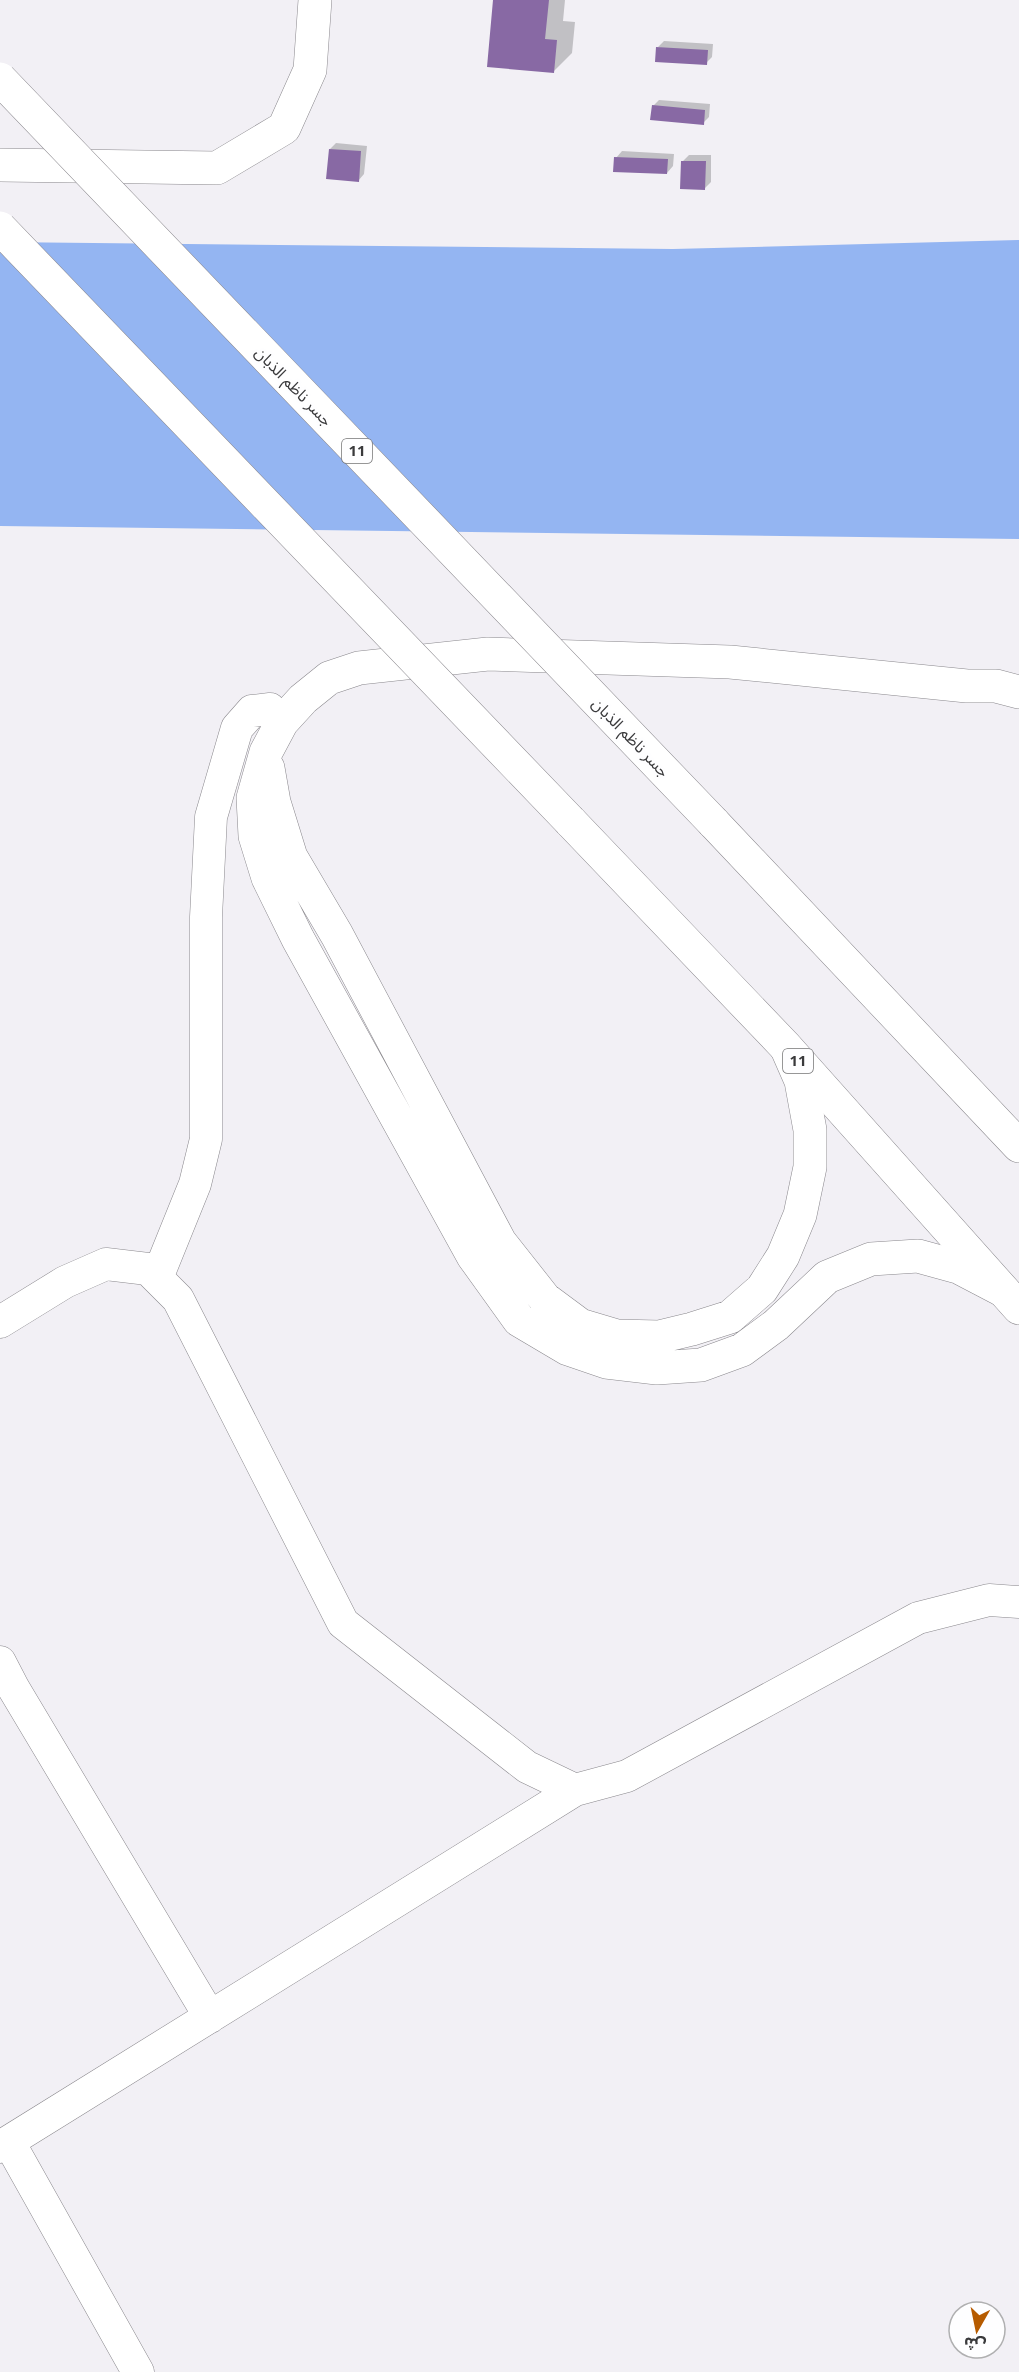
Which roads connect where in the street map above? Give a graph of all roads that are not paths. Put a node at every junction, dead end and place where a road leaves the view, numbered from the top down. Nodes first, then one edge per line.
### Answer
1 (315, 0) edge
2 (0, 79) edge
3 (0, 165) edge
4 (0, 228) edge
5 (1011, 689) edge
6 (282, 722) junction
7 (266, 752) junction
8 (786, 1047) junction
9 (1019, 1146) edge
10 (157, 1278) junction
11 (1011, 1300) edge
12 (0, 1322) edge
13 (1019, 1602) edge
14 (4, 1682) edge
15 (575, 1790) junction
16 (210, 2017) junction
17 (5, 2145) edge
18 (138, 2372) edge

1 - 3 main road
2 - 9 main road, جسر ناظم الذبان / 11, bridge
4 - 8 main road, 11, bridge
5 - 6 main road
6 - 7 main road
6 - 10 street
7 - 8 main road
7 - 11 main road
8 - 11 main road, 11
10 - 12 street
10 - 15 street
13 - 15 street
14 - 16 street
15 - 16 street
16 - 17 street
17 - 18 street

